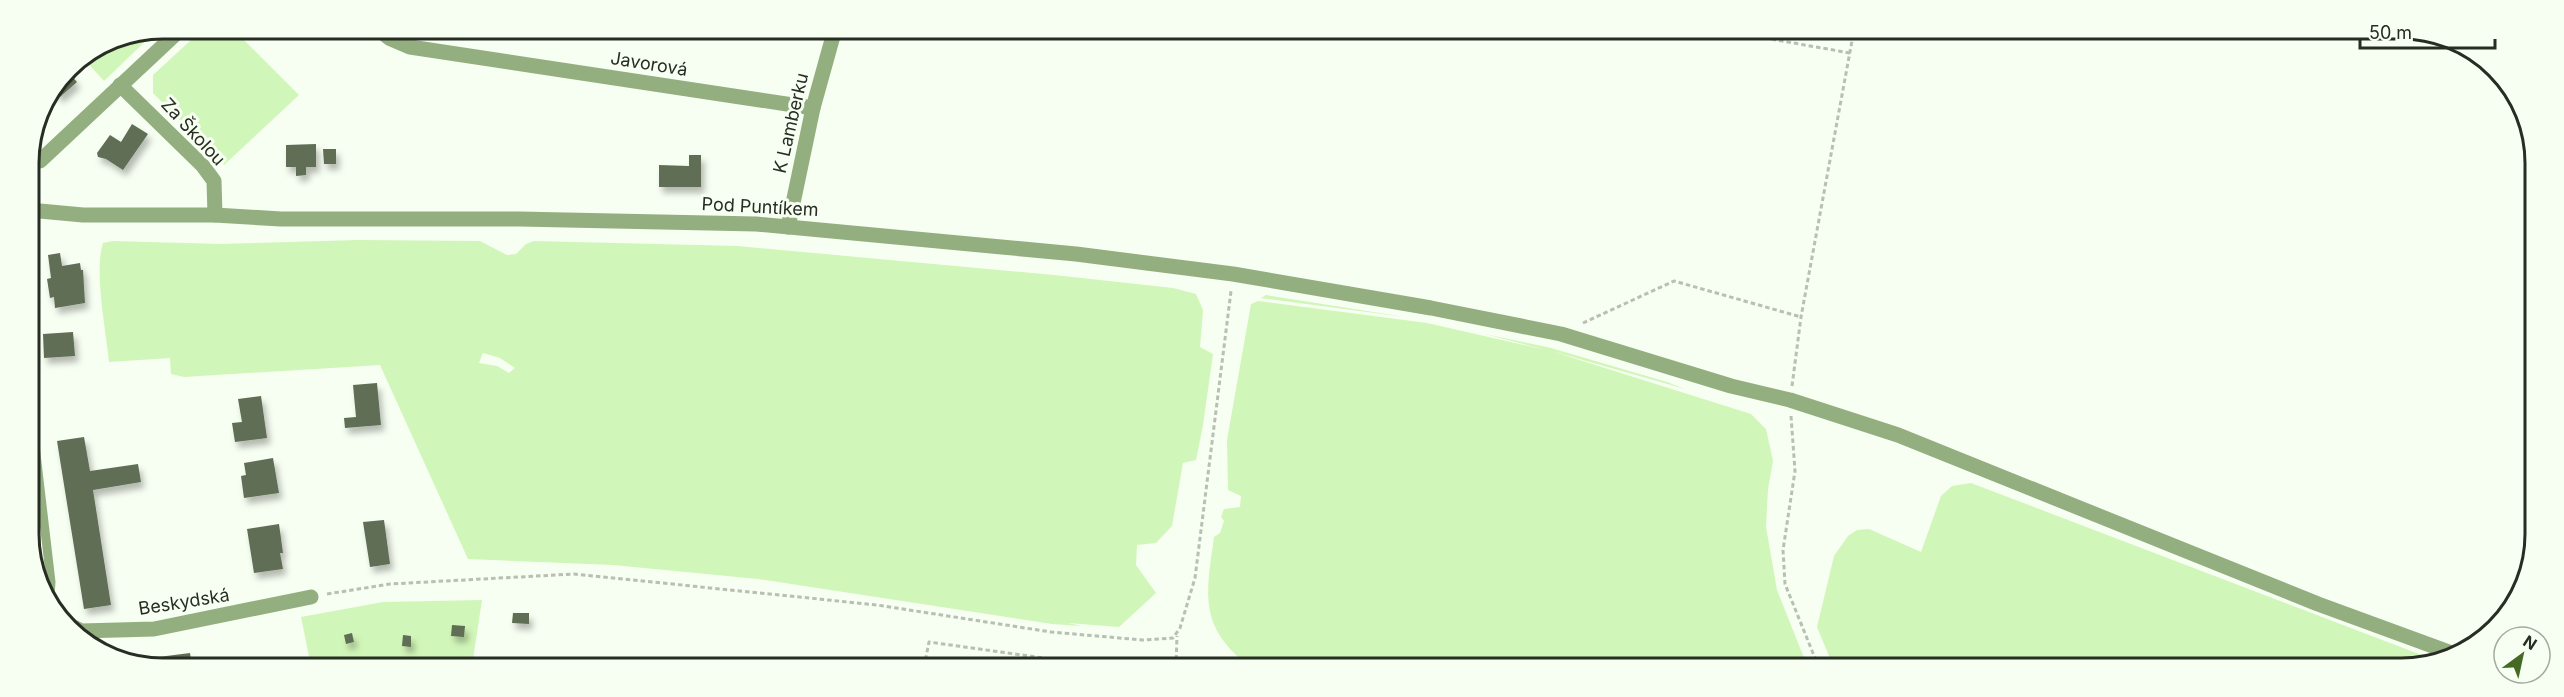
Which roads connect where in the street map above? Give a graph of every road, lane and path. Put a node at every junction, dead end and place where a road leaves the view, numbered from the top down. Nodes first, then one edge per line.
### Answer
1 (169, 39) edge
2 (391, 39) edge
3 (832, 39) edge
4 (1771, 39) edge
5 (1852, 39) edge
6 (1850, 53) junction
7 (120, 85) junction
8 (813, 108) junction
9 (40, 161) dead end
10 (39, 211) edge
11 (215, 215) junction
12 (788, 227) junction
13 (1233, 274) junction
14 (1801, 317) junction
15 (1561, 334) junction
16 (1790, 400) junction
17 (39, 480) edge
18 (51, 586) edge
19 (311, 597) joint
20 (86, 631) edge
21 (1178, 634) junction
22 (2444, 650) edge
23 (925, 658) edge
24 (1043, 658) edge
25 (1177, 658) edge
26 (1815, 658) edge

1 - 7 street
2 - 8 street, Javorová
3 - 8 street, K Lamberku
4 - 6 path
5 - 6 path
6 - 14 path
7 - 9 street
7 - 11 street, Za Školou
8 - 12 street, K Lamberku
10 - 11 street
11 - 12 street, Pod Puntíkem
12 - 13 street, Pod Puntíkem
13 - 15 street, Pod Puntíkem
13 - 21 path
14 - 15 path
14 - 16 path
15 - 16 street, Pod Puntíkem
16 - 22 street, Pod Puntíkem
16 - 26 path
17 - 18 lane
19 - 20 street, Beskydská
19 - 21 path
21 - 25 path
23 - 24 path

